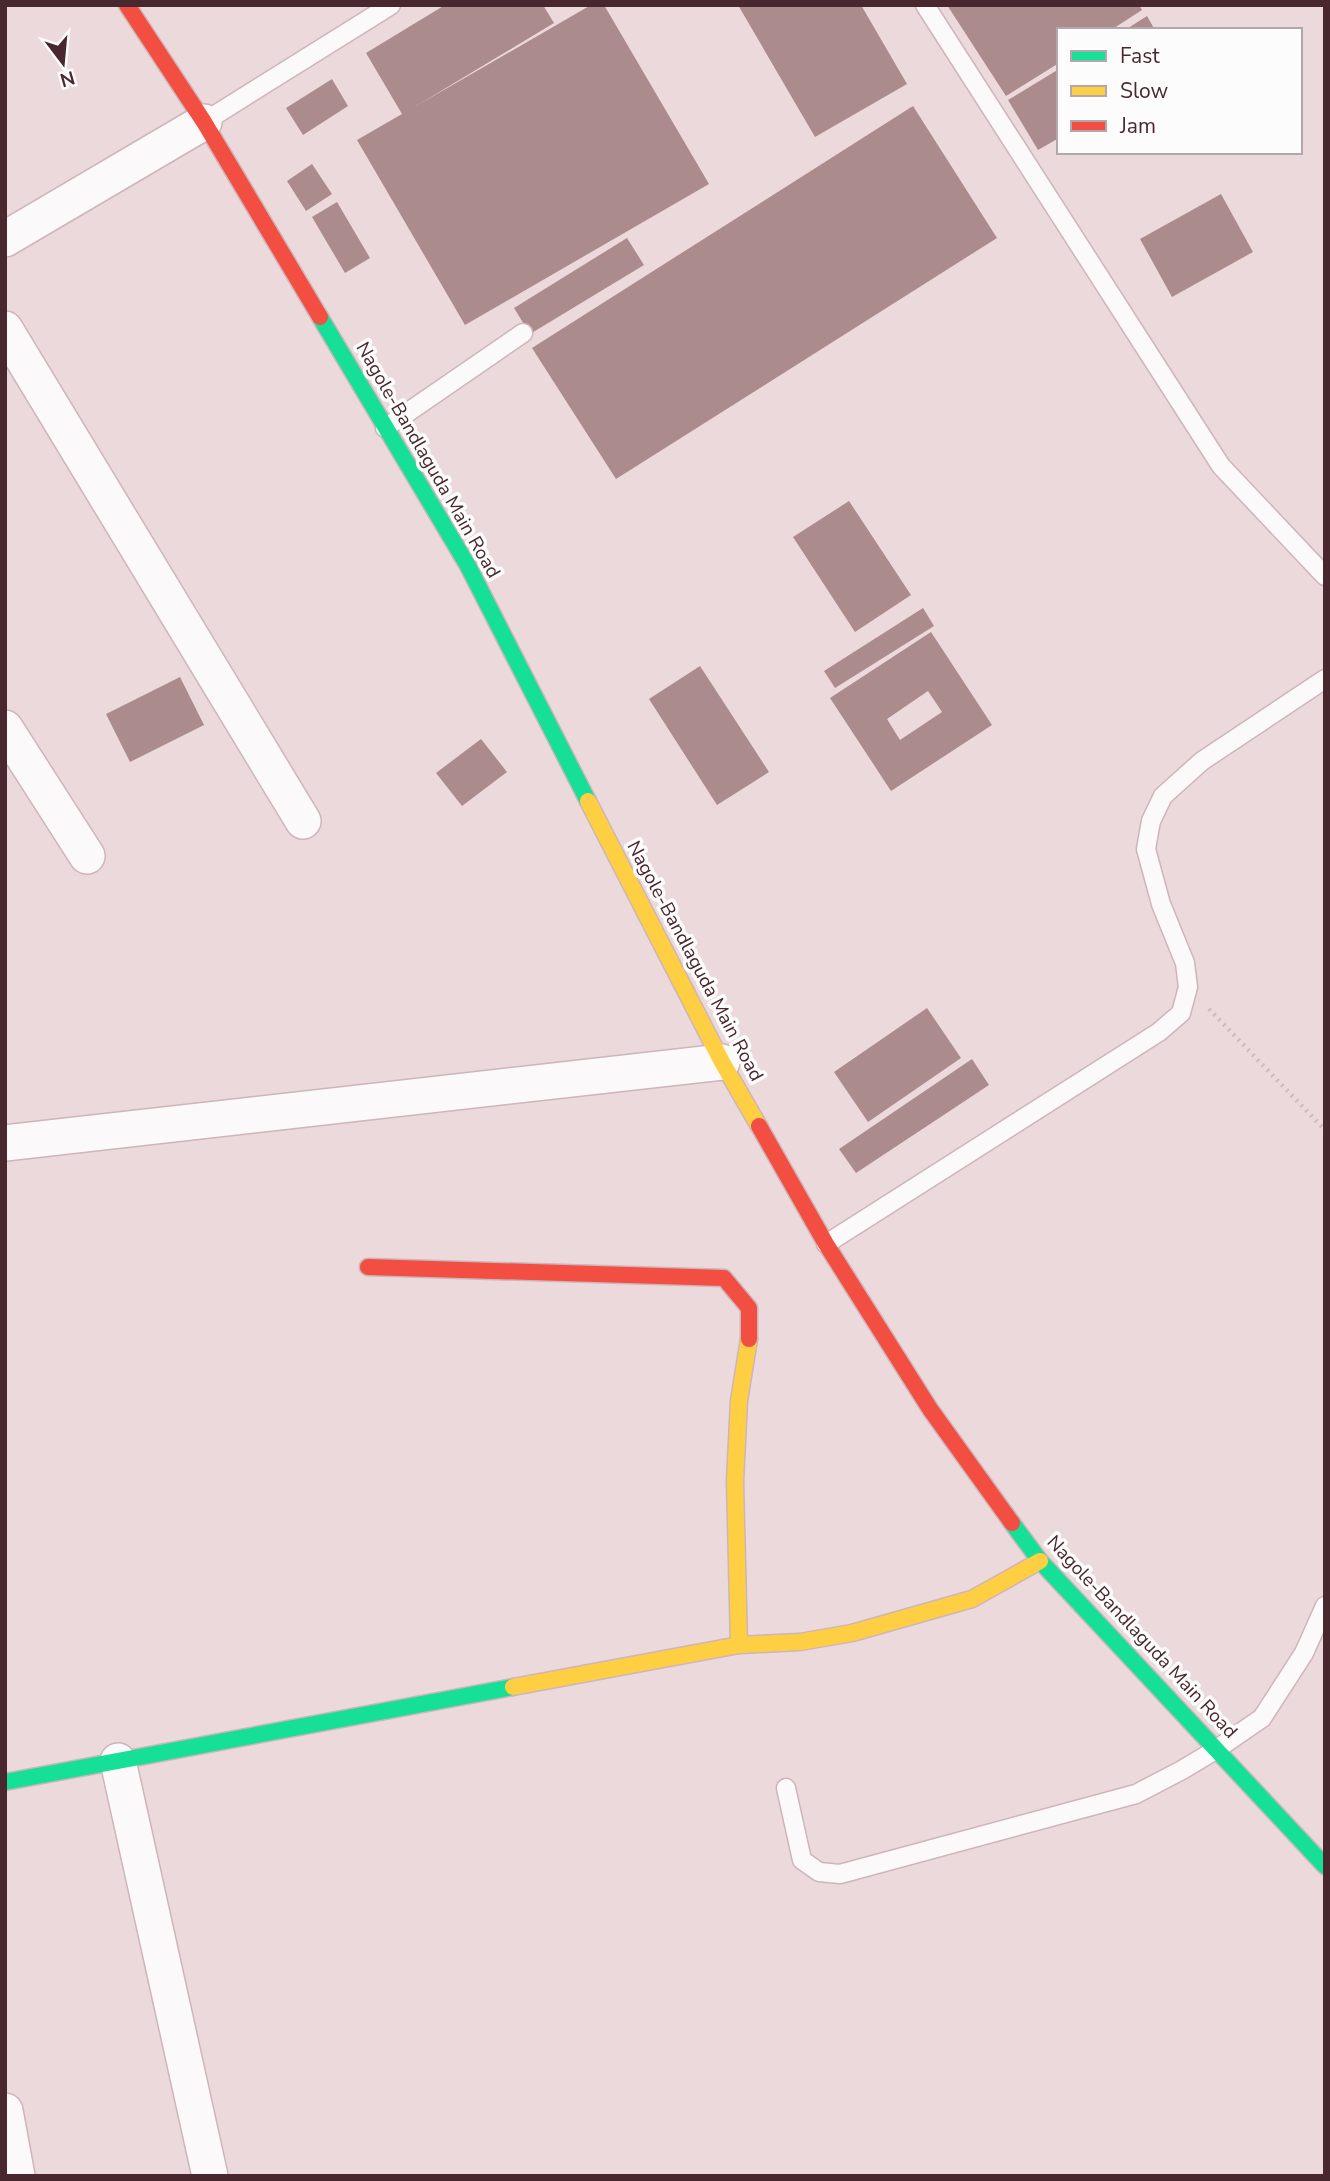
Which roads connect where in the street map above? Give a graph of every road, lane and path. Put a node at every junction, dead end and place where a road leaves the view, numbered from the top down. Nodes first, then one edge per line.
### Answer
1 (127, 5) edge
2 (391, 5) edge
3 (925, 5) edge
4 (204, 122) junction
5 (5, 239) edge
6 (5, 329) edge
7 (523, 333) dead end
8 (385, 428) junction
9 (1325, 576) edge
10 (1325, 679) edge
11 (5, 728) edge
12 (303, 821) dead end
13 (87, 856) dead end
14 (1188, 987) junction
15 (722, 1062) junction
16 (1325, 1130) edge
17 (5, 1143) edge
18 (826, 1244) junction
19 (368, 1267) dead end
20 (1040, 1561) junction
21 (1325, 1606) edge
22 (740, 1644) junction
23 (1217, 1749) junction
24 (118, 1761) junction
25 (5, 1782) edge
26 (786, 1788) dead end
27 (1325, 1866) edge
28 (5, 2111) edge
29 (17, 2176) edge
30 (210, 2176) edge

1 - 4 street, Nagole-Bandlaguda Main Road
2 - 4 lane
3 - 9 lane
4 - 5 street
4 - 8 street, Nagole-Bandlaguda Main Road
6 - 12 street
7 - 8 lane
8 - 15 street, Nagole-Bandlaguda Main Road
10 - 14 lane
11 - 13 street
14 - 16 path
14 - 18 lane
15 - 17 street
15 - 18 street, Nagole-Bandlaguda Main Road
18 - 20 street, Nagole-Bandlaguda Main Road
19 - 22 street
20 - 22 street
20 - 23 street, Nagole-Bandlaguda Main Road
21 - 23 lane
22 - 24 street
23 - 26 lane
23 - 27 street, Nagole-Bandlaguda Main Road
24 - 25 street
24 - 30 street
28 - 29 street

